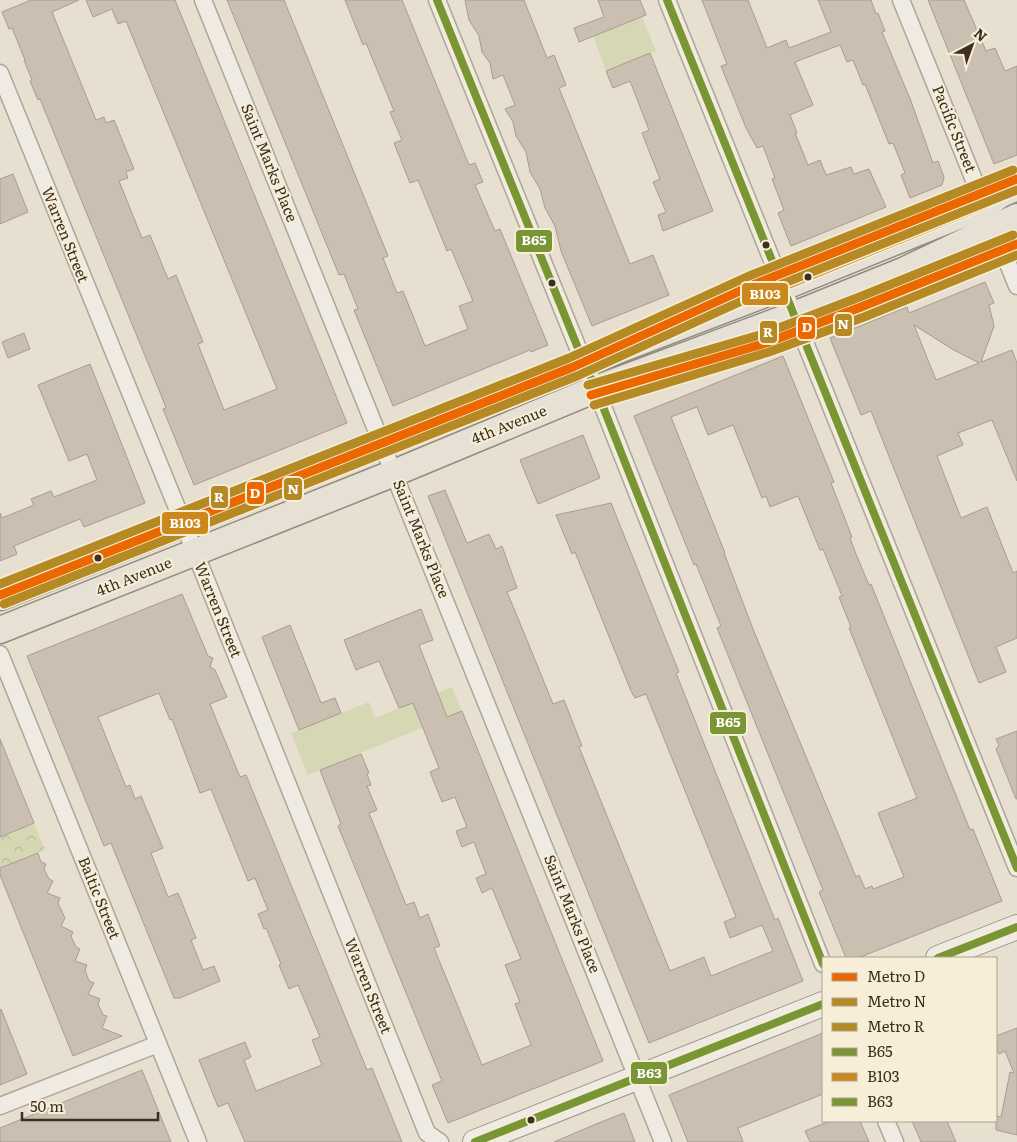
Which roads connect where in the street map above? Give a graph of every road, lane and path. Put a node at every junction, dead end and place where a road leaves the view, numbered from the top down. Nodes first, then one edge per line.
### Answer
1 (203, 0) edge
2 (438, 0) edge
3 (667, 0) edge
4 (901, 0) edge
5 (0, 73) edge
6 (1017, 187) edge
7 (985, 205) junction
8 (1006, 223) edge
9 (1017, 286) edge
10 (783, 287) junction
11 (794, 315) junction
12 (584, 363) junction
13 (596, 389) junction
14 (383, 444) junction
15 (394, 473) junction
16 (183, 524) junction
17 (195, 552) junction
18 (0, 597) edge
19 (0, 630) edge
20 (0, 654) edge
21 (1017, 868) edge
22 (1017, 927) edge
23 (941, 957) edge
24 (822, 961) edge
25 (822, 1004) edge
26 (158, 1044) junction
27 (637, 1078) junction
28 (0, 1106) edge
29 (886, 1122) edge
30 (198, 1142) edge
31 (440, 1142) edge
32 (475, 1142) edge
33 (663, 1142) edge
34 (895, 1142) edge

1 - 14 street, Saint Marks Place
2 - 12 street
3 - 10 street
4 - 7 street, Pacific Street
5 - 16 street, Warren Street
6 - 7 main road, 4th Avenue
7 - 8 street, Pacific Street
7 - 10 main road, 4th Avenue
8 - 9 street, Pacific Street
8 - 11 main road, 4th Avenue
10 - 11 street
10 - 12 main road, 4th Avenue
11 - 13 main road, 4th Avenue
11 - 21 street
12 - 13 street
12 - 14 main road, 4th Avenue
13 - 15 main road, 4th Avenue
13 - 24 street
14 - 15 street, Saint Marks Place
14 - 16 main road, 4th Avenue
15 - 17 main road, 4th Avenue
15 - 27 street, Saint Marks Place
16 - 17 street, Warren Street
16 - 18 main road, 4th Avenue
17 - 19 main road, 4th Avenue
17 - 31 street, Warren Street
20 - 26 street, Baltic Street
22 - 23 street
25 - 27 street
26 - 28 street
26 - 30 street, Baltic Street
27 - 32 street
27 - 33 street, Saint Marks Place
29 - 34 street

